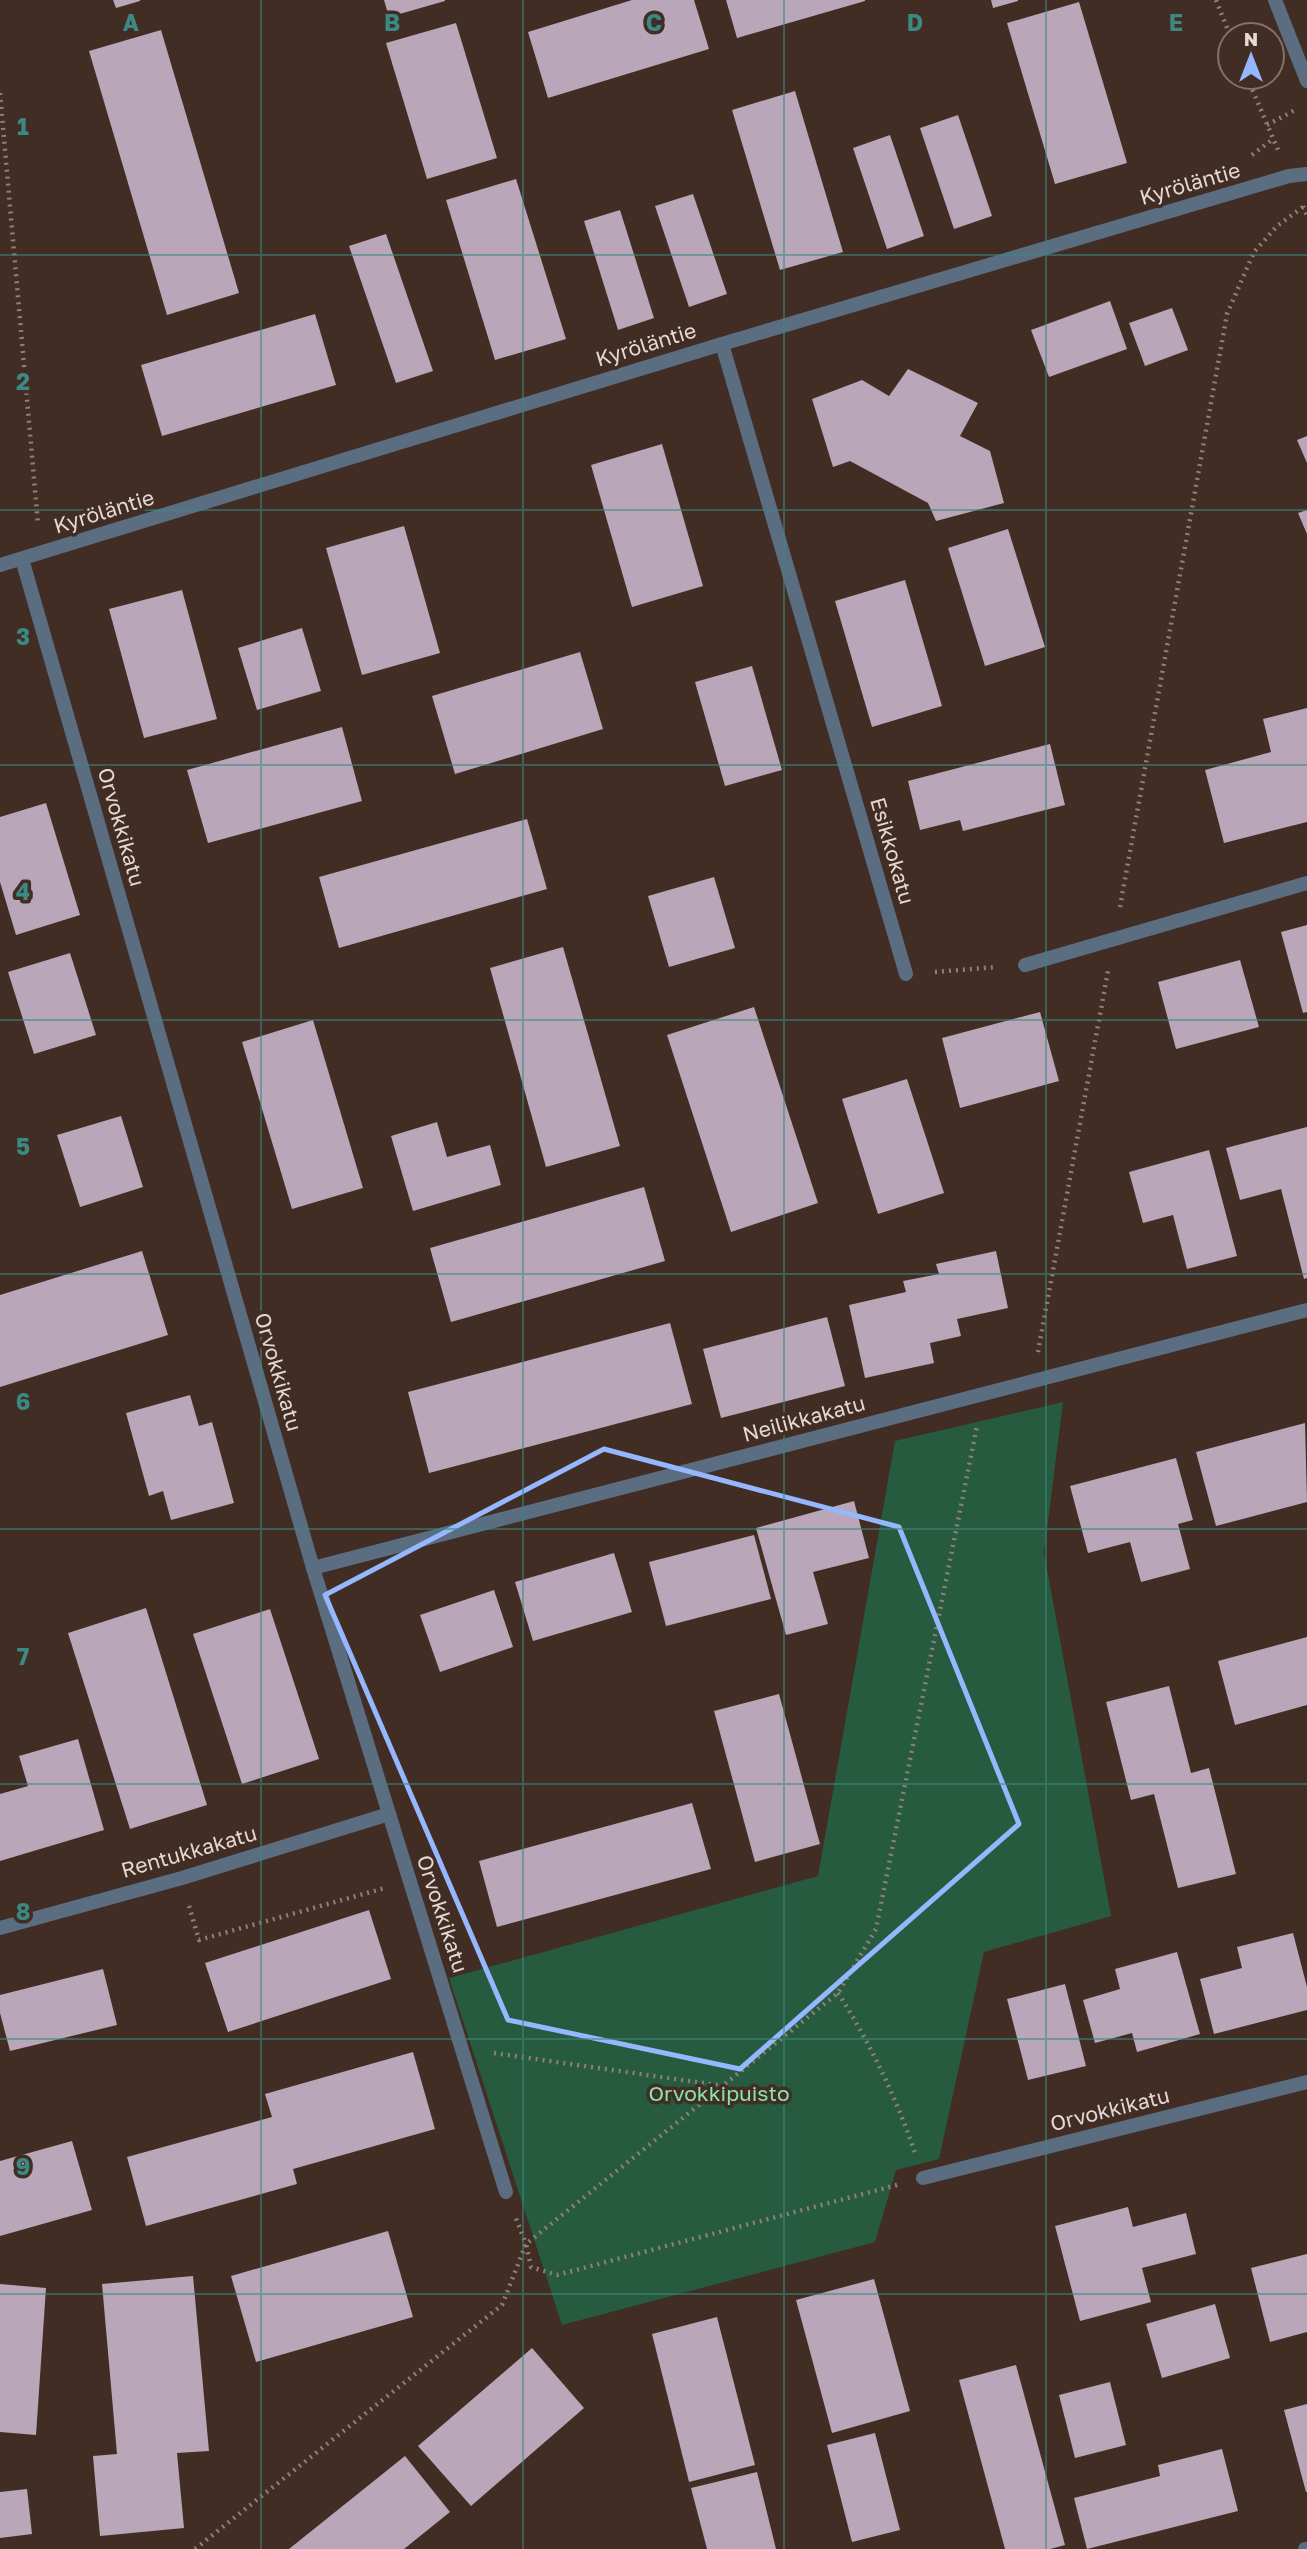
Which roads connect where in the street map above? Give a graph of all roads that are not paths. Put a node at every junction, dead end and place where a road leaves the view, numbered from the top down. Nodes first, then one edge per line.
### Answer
1 (1275, 0) edge
2 (1307, 81) edge
3 (1307, 174) edge
4 (722, 344) junction
5 (22, 559) junction
6 (0, 565) edge
7 (1307, 883) edge
8 (1025, 965) road end
9 (906, 974) road end
10 (1307, 1310) edge
11 (313, 1568) junction
12 (389, 1814) junction
13 (0, 1928) edge
14 (1307, 2082) edge
15 (923, 2178) road end
16 (506, 2192) road end

1 - 2 street
3 - 4 street, Kyröläntie
4 - 5 street, Kyröläntie
4 - 9 street, Esikkokatu
5 - 6 street, Kyröläntie
5 - 11 street, Orvokkikatu
7 - 8 street
10 - 11 street, Neilikkakatu
11 - 12 street, Orvokkikatu
12 - 13 street, Rentukkakatu
12 - 16 street, Orvokkikatu
14 - 15 street, Orvokkikatu

